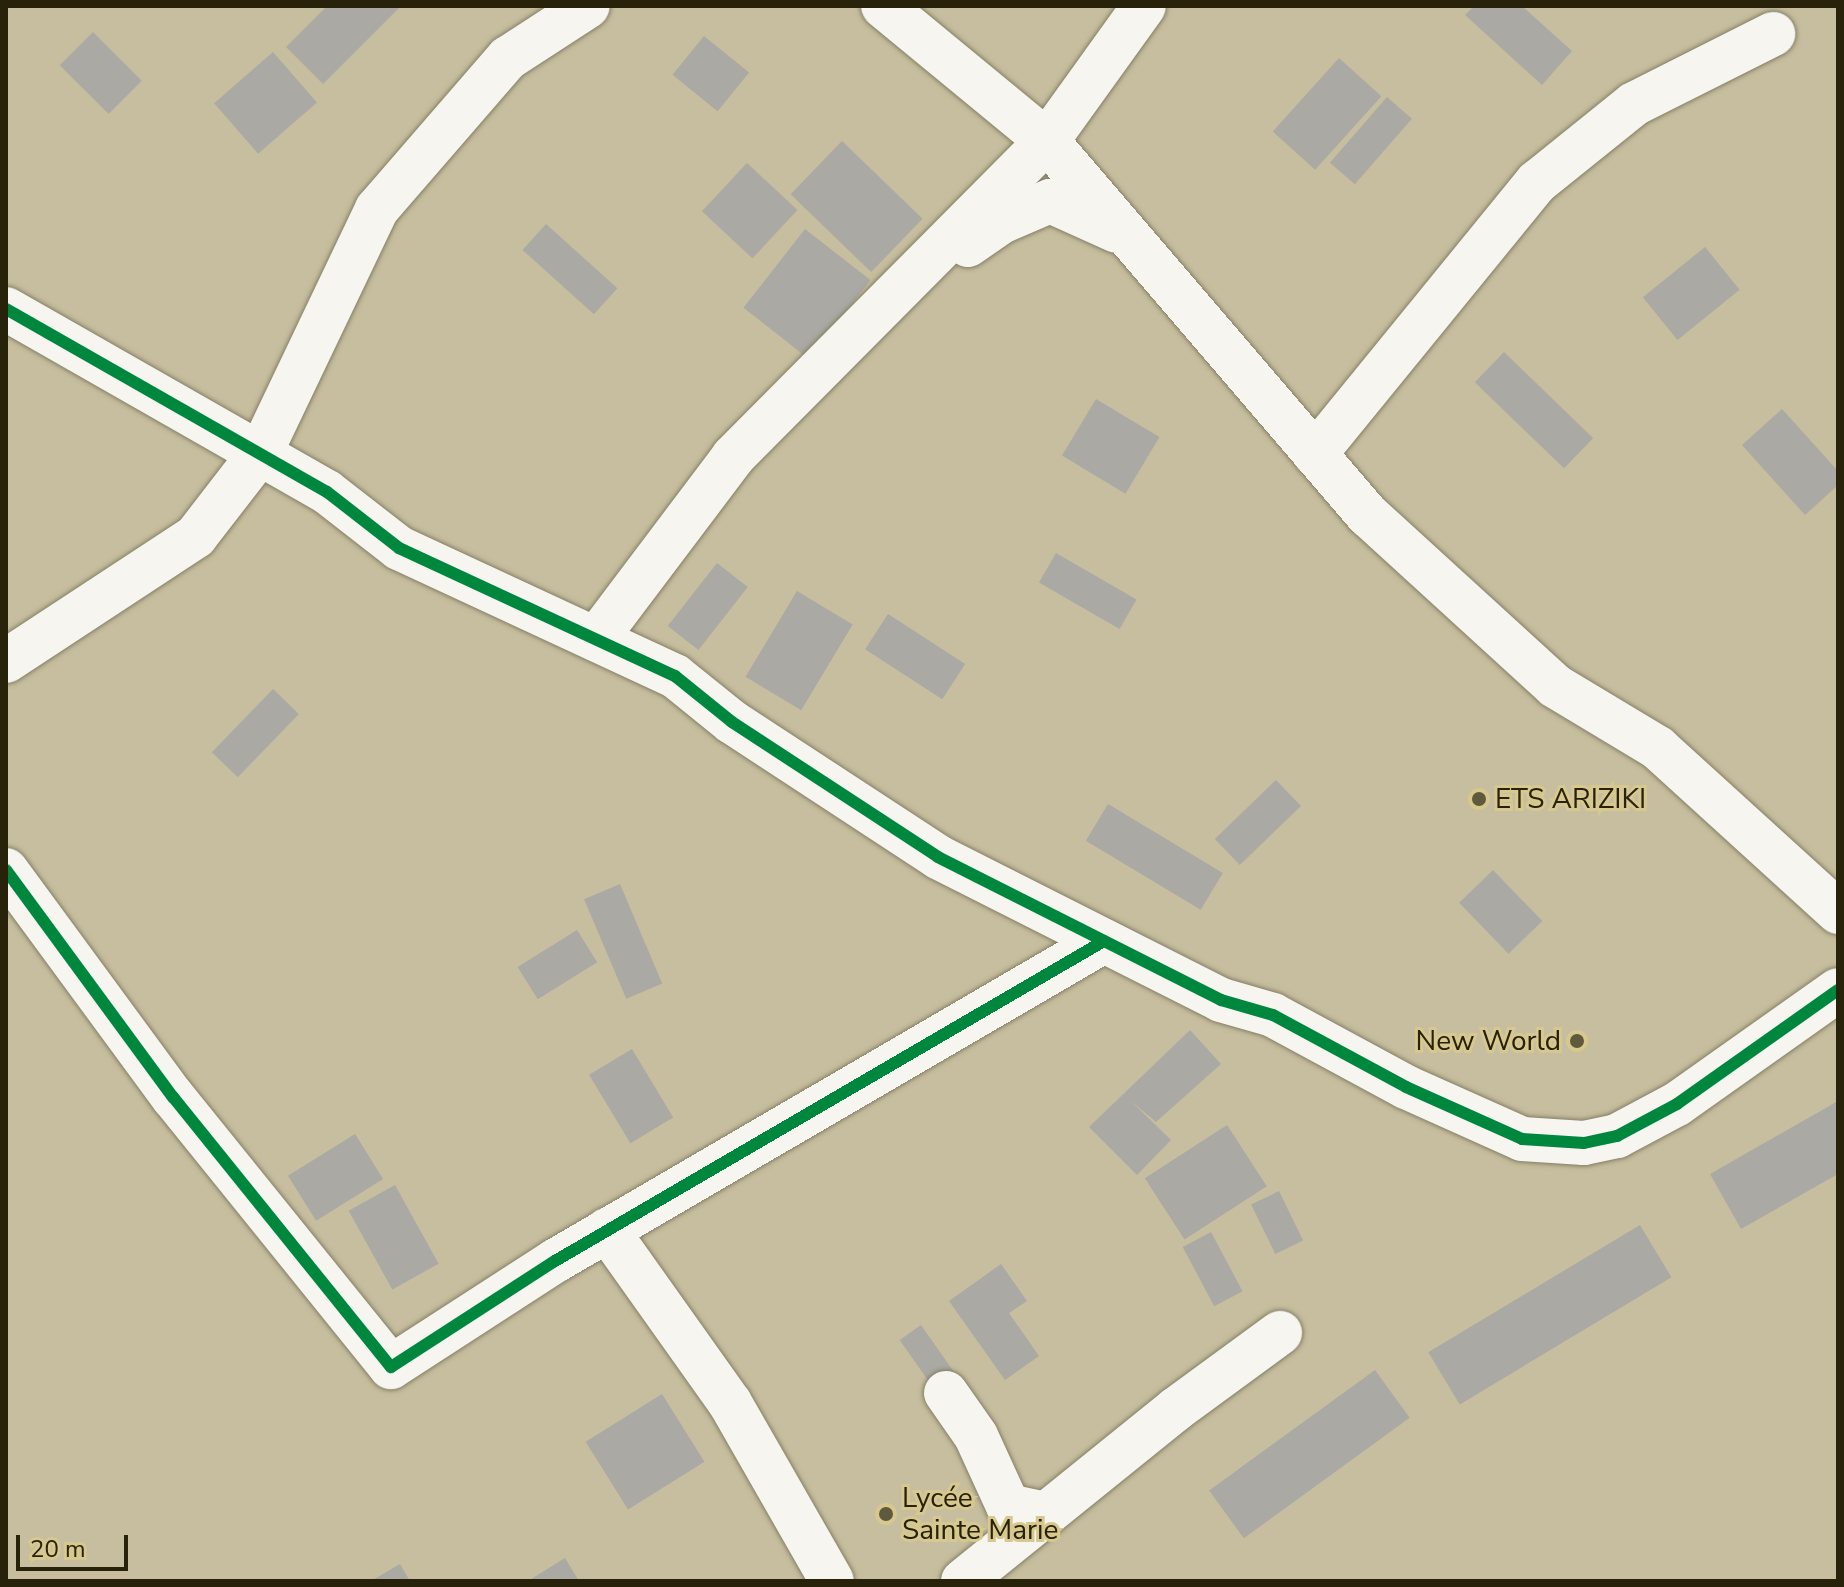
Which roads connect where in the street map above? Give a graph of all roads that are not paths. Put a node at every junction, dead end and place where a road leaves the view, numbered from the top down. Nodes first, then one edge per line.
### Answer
1 (588, 6) edge
2 (883, 6) edge
3 (1144, 6) edge
4 (1773, 34) dead end
5 (1047, 141) junction
6 (1130, 237) junction
7 (888, 302) junction
8 (6, 309) edge
9 (261, 452) junction
10 (1315, 454) junction
11 (596, 639) junction
12 (6, 661) edge
13 (6, 870) edge
14 (1838, 912) edge
15 (1104, 941) junction
16 (1838, 990) edge
17 (607, 1230) junction
18 (1280, 1333) dead end
19 (946, 1393) dead end
20 (1046, 1514) junction
21 (832, 1581) edge
22 (963, 1581) edge

1 - 9 street
2 - 5 street
3 - 5 street
4 - 10 street
5 - 6 street
5 - 7 street
6 - 7 street
6 - 10 street
7 - 11 street
8 - 9 street
9 - 11 street
9 - 12 street
10 - 14 street
11 - 15 street
13 - 17 street
15 - 16 street
15 - 17 street
17 - 21 street
18 - 20 street
19 - 20 street
20 - 22 street

